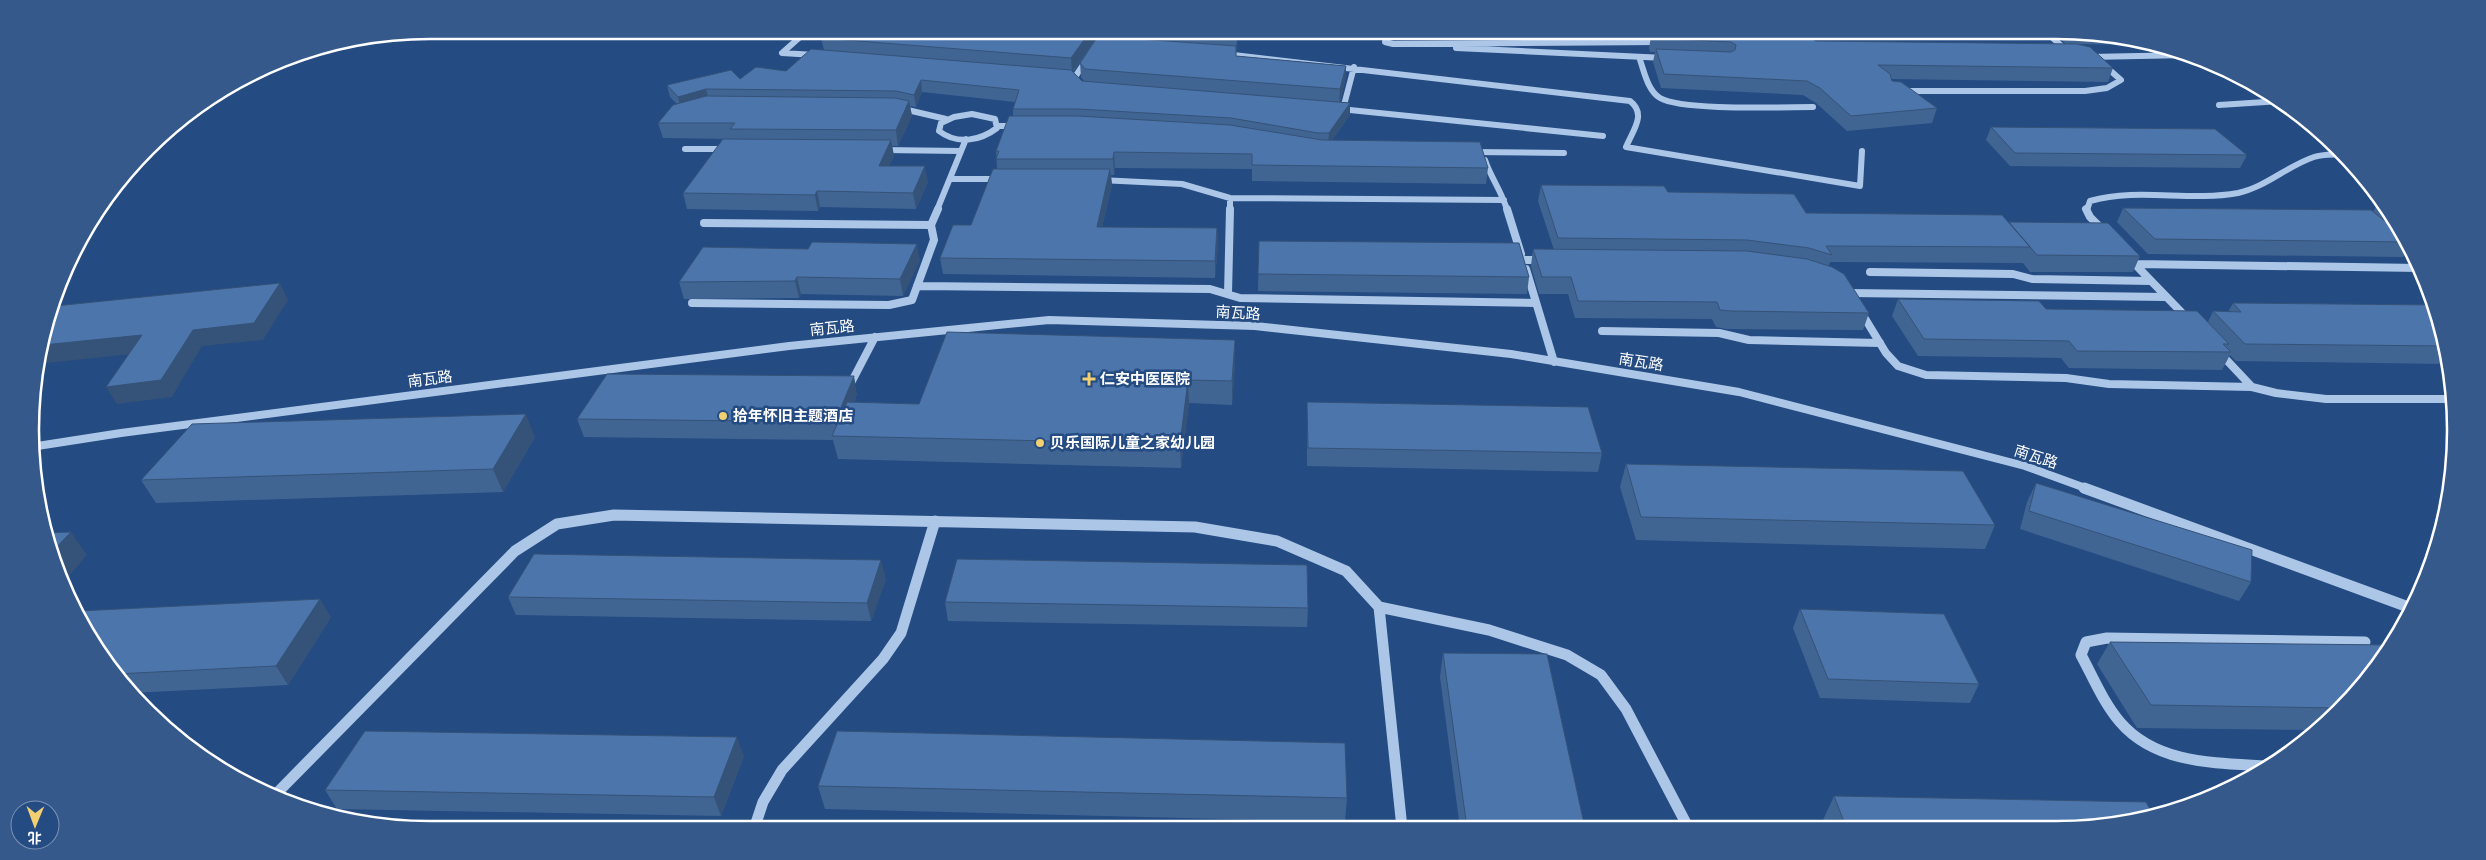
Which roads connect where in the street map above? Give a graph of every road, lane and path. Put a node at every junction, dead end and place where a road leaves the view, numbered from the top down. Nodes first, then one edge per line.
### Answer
1 (797, 39) edge
2 (1101, 39) edge
3 (1386, 39) edge
4 (1805, 39) edge
5 (2054, 39) edge
6 (1667, 42) dead end
7 (1416, 44) junction
8 (1808, 44) edge
9 (1097, 45) junction
10 (1107, 45) edge
11 (1214, 53) edge
12 (2054, 53) edge
13 (2165, 55) edge
14 (821, 56) edge
15 (2081, 56) edge
16 (1639, 57) junction
17 (1668, 58) edge
18 (2095, 58) junction
19 (1354, 67) junction
20 (1055, 75) edge
21 (1900, 91) edge
22 (2268, 102) edge
23 (2219, 105) dead end
24 (1814, 107) edge
25 (888, 108) edge
26 (1333, 109) edge
27 (1343, 109) junction
28 (946, 119) junction
29 (997, 126) junction
30 (1025, 126) edge
31 (1603, 136) dead end
32 (966, 140) junction
33 (685, 149) dead end
34 (734, 150) edge
35 (872, 150) edge
36 (961, 151) junction
37 (1463, 152) edge
38 (1482, 152) junction
39 (1862, 152) dead end
40 (1564, 153) dead end
41 (2334, 154) edge
42 (950, 179) junction
43 (1009, 179) edge
44 (1088, 180) edge
45 (1230, 198) junction
46 (1504, 200) junction
47 (704, 223) dead end
48 (931, 225) junction
49 (2109, 237) edge
50 (2122, 251) edge
51 (1523, 260) junction
52 (1552, 260) edge
53 (2135, 264) junction
54 (2412, 268) edge
55 (1870, 272) dead end
56 (2151, 281) junction
57 (918, 286) junction
58 (1847, 290) joint
59 (1228, 294) junction
60 (2166, 297) junction
61 (692, 303) edge
62 (1536, 303) junction
63 (2192, 325) edge
64 (1602, 331) dead end
65 (875, 338) junction
66 (1880, 343) junction
67 (2212, 346) edge
68 (1554, 362) junction
69 (632, 366) junction
70 (628, 375) edge
71 (831, 383) edge
72 (2252, 387) junction
73 (2446, 399) edge
74 (40, 446) edge
75 (935, 522) junction
76 (2405, 606) edge
77 (1379, 607) junction
78 (2365, 642) dead end
79 (2257, 766) edge
80 (279, 791) edge
81 (757, 821) edge
82 (1401, 821) edge
83 (1685, 821) edge

1 - 14 street
2 - 9 street
3 - 7 street
4 - 8 street
5 - 12 street
6 - 7 street
7 - 16 street
9 - 10 street
9 - 20 street
11 - 19 street
13 - 18 street
15 - 18 street
16 - 17 street
16 - 24 street
18 - 21 street
19 - 27 street
19 - 39 street
22 - 23 street
25 - 28 street
26 - 27 street
27 - 31 street
28 - 29 street
28 - 32 street
29 - 30 street
29 - 32 street
32 - 36 street
33 - 34 street
35 - 36 street
36 - 42 street
37 - 38 street
38 - 40 street
38 - 46 street
41 - 49 street
42 - 43 street
42 - 48 street
44 - 45 street
45 - 46 street
45 - 59 street
46 - 51 street
47 - 48 street
48 - 57 street
50 - 53 street
51 - 52 street
51 - 62 street
53 - 54 street
53 - 56 street
55 - 56 street
56 - 60 street
57 - 59 street
57 - 61 street
58 - 60 street
58 - 66 street
59 - 62 street
60 - 63 street
62 - 68 street
64 - 66 street
65 - 68 street, 南瓦路
65 - 69 street, 南瓦路
65 - 71 street
66 - 72 street
67 - 72 street
68 - 76 street, 南瓦路
69 - 70 street
69 - 74 street, 南瓦路
72 - 73 street
75 - 77 street
75 - 80 street
75 - 81 street
77 - 82 street
77 - 83 street
78 - 79 street

